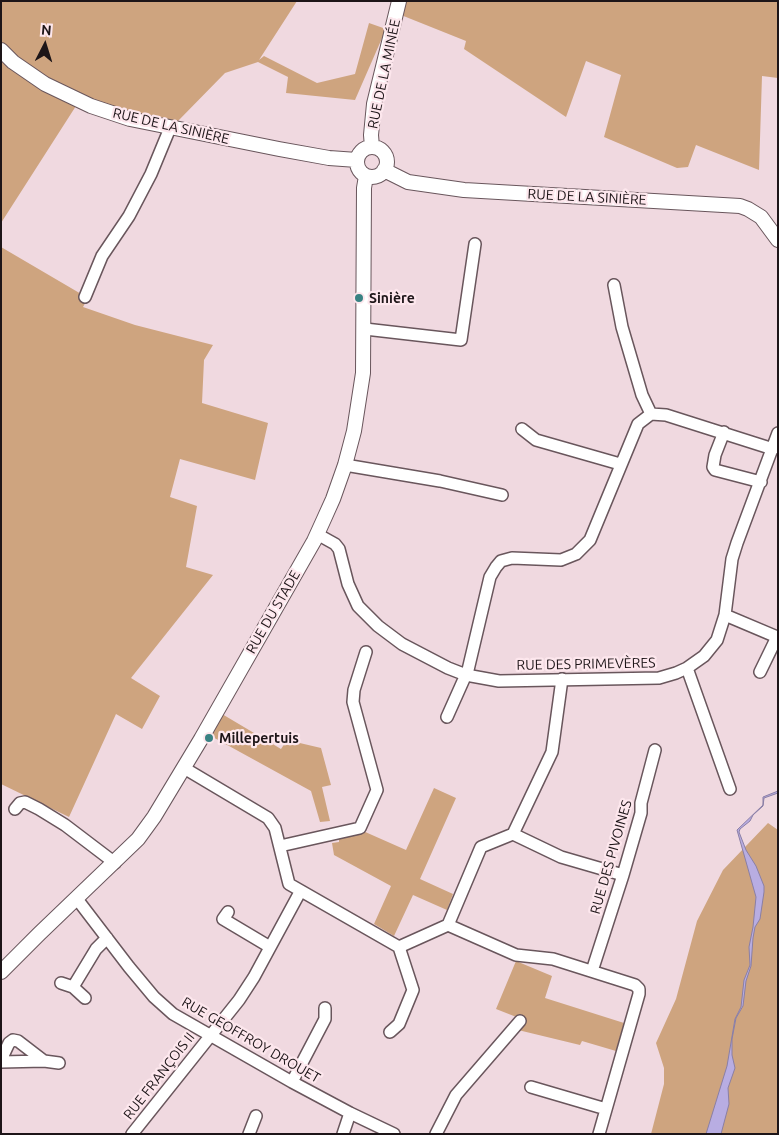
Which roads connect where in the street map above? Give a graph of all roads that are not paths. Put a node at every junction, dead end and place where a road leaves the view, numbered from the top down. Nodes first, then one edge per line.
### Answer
1 (399, 1) edge
2 (1, 50) edge
3 (170, 128) junction
4 (372, 147) junction
5 (357, 160) junction
6 (384, 170) junction
7 (366, 176) junction
8 (778, 240) edge
9 (475, 244) dead end
10 (614, 285) dead end
11 (85, 297) dead end
12 (365, 329) junction
13 (651, 414) junction
14 (522, 429) dead end
15 (724, 432) junction
16 (778, 432) edge
17 (773, 449) junction
18 (620, 464) junction
19 (345, 465) junction
20 (761, 482) junction
21 (502, 495) dead end
22 (317, 534) junction
23 (725, 615) junction
24 (366, 652) dead end
25 (687, 668) junction
26 (760, 672) dead end
27 (466, 675) junction
28 (562, 679) junction
29 (447, 717) dead end
30 (655, 750) dead end
31 (184, 768) junction
32 (730, 789) dead end
33 (14, 809) dead end
34 (513, 834) junction
35 (280, 846) junction
36 (115, 863) junction
37 (623, 875) junction
38 (300, 892) junction
39 (77, 899) junction
40 (228, 912) dead end
41 (448, 925) junction
42 (107, 938) junction
43 (270, 947) junction
44 (399, 947) junction
45 (592, 971) junction
46 (1, 972) edge
47 (61, 983) dead end
48 (73, 988) junction
49 (85, 998) dead end
50 (325, 1008) dead end
51 (520, 1020) dead end
52 (390, 1032) dead end
53 (209, 1036) junction
54 (1, 1061) edge
55 (44, 1061) junction
56 (59, 1063) dead end
57 (292, 1082) junction
58 (531, 1088) dead end
59 (606, 1109) junction
60 (350, 1114) junction
61 (256, 1116) dead end
62 (132, 1134) edge
63 (249, 1134) edge
64 (343, 1134) edge
65 (394, 1134) edge
66 (436, 1134) edge
67 (599, 1134) edge

1 - 4 street, RUE DE LA MINÉE
2 - 3 street, RUE DE LA SINIÈRE
3 - 5 street, RUE DE LA SINIÈRE
3 - 11 street
4 - 5 street
4 - 6 street
5 - 7 street
6 - 7 street
6 - 8 street, RUE DE LA SINIÈRE
7 - 12 street, RUE DU STADE
9 - 12 street
10 - 13 street
12 - 19 street, RUE DU STADE
13 - 15 street
13 - 18 street
14 - 18 street
15 - 17 street
15 - 20 street
16 - 17 street, RUE DES PRIMEVÈRES
17 - 20 street, RUE DES PRIMEVÈRES
18 - 27 street
19 - 21 street
19 - 22 street, RUE DU STADE
20 - 23 street, RUE DES PRIMEVÈRES
22 - 27 street, RUE DES PRIMEVÈRES
22 - 31 street, RUE DU STADE
23 - 25 street, RUE DES PRIMEVÈRES
23 - 26 street
24 - 35 street
25 - 28 street, RUE DES PRIMEVÈRES
25 - 32 street
27 - 28 street, RUE DES PRIMEVÈRES
27 - 29 street
28 - 34 street
30 - 37 street, RUE DES PIVOINES
31 - 35 street
31 - 36 street, RUE DU STADE
33 - 36 street
34 - 37 street
34 - 41 street
35 - 38 street
36 - 39 street, RUE DU STADE
37 - 45 street, RUE DES PIVOINES
38 - 43 street, RUE FRANÇOIS II
38 - 44 street
39 - 42 street, RUE GEOFFROY DROUET
39 - 46 street, RUE DU STADE
40 - 43 street
41 - 44 street
41 - 45 street
42 - 48 street
42 - 53 street, RUE GEOFFROY DROUET
43 - 53 street, RUE FRANÇOIS II
44 - 52 street
45 - 59 street
47 - 48 street
48 - 49 street
50 - 57 street
51 - 66 street
53 - 57 street, RUE GEOFFROY DROUET
53 - 62 street, RUE FRANÇOIS II
54 - 55 street
54 - 55 street
55 - 56 street
57 - 60 street, RUE GEOFFROY DROUET
58 - 59 street
59 - 67 street
60 - 64 street
60 - 65 street, RUE GEOFFROY DROUET
61 - 63 street

